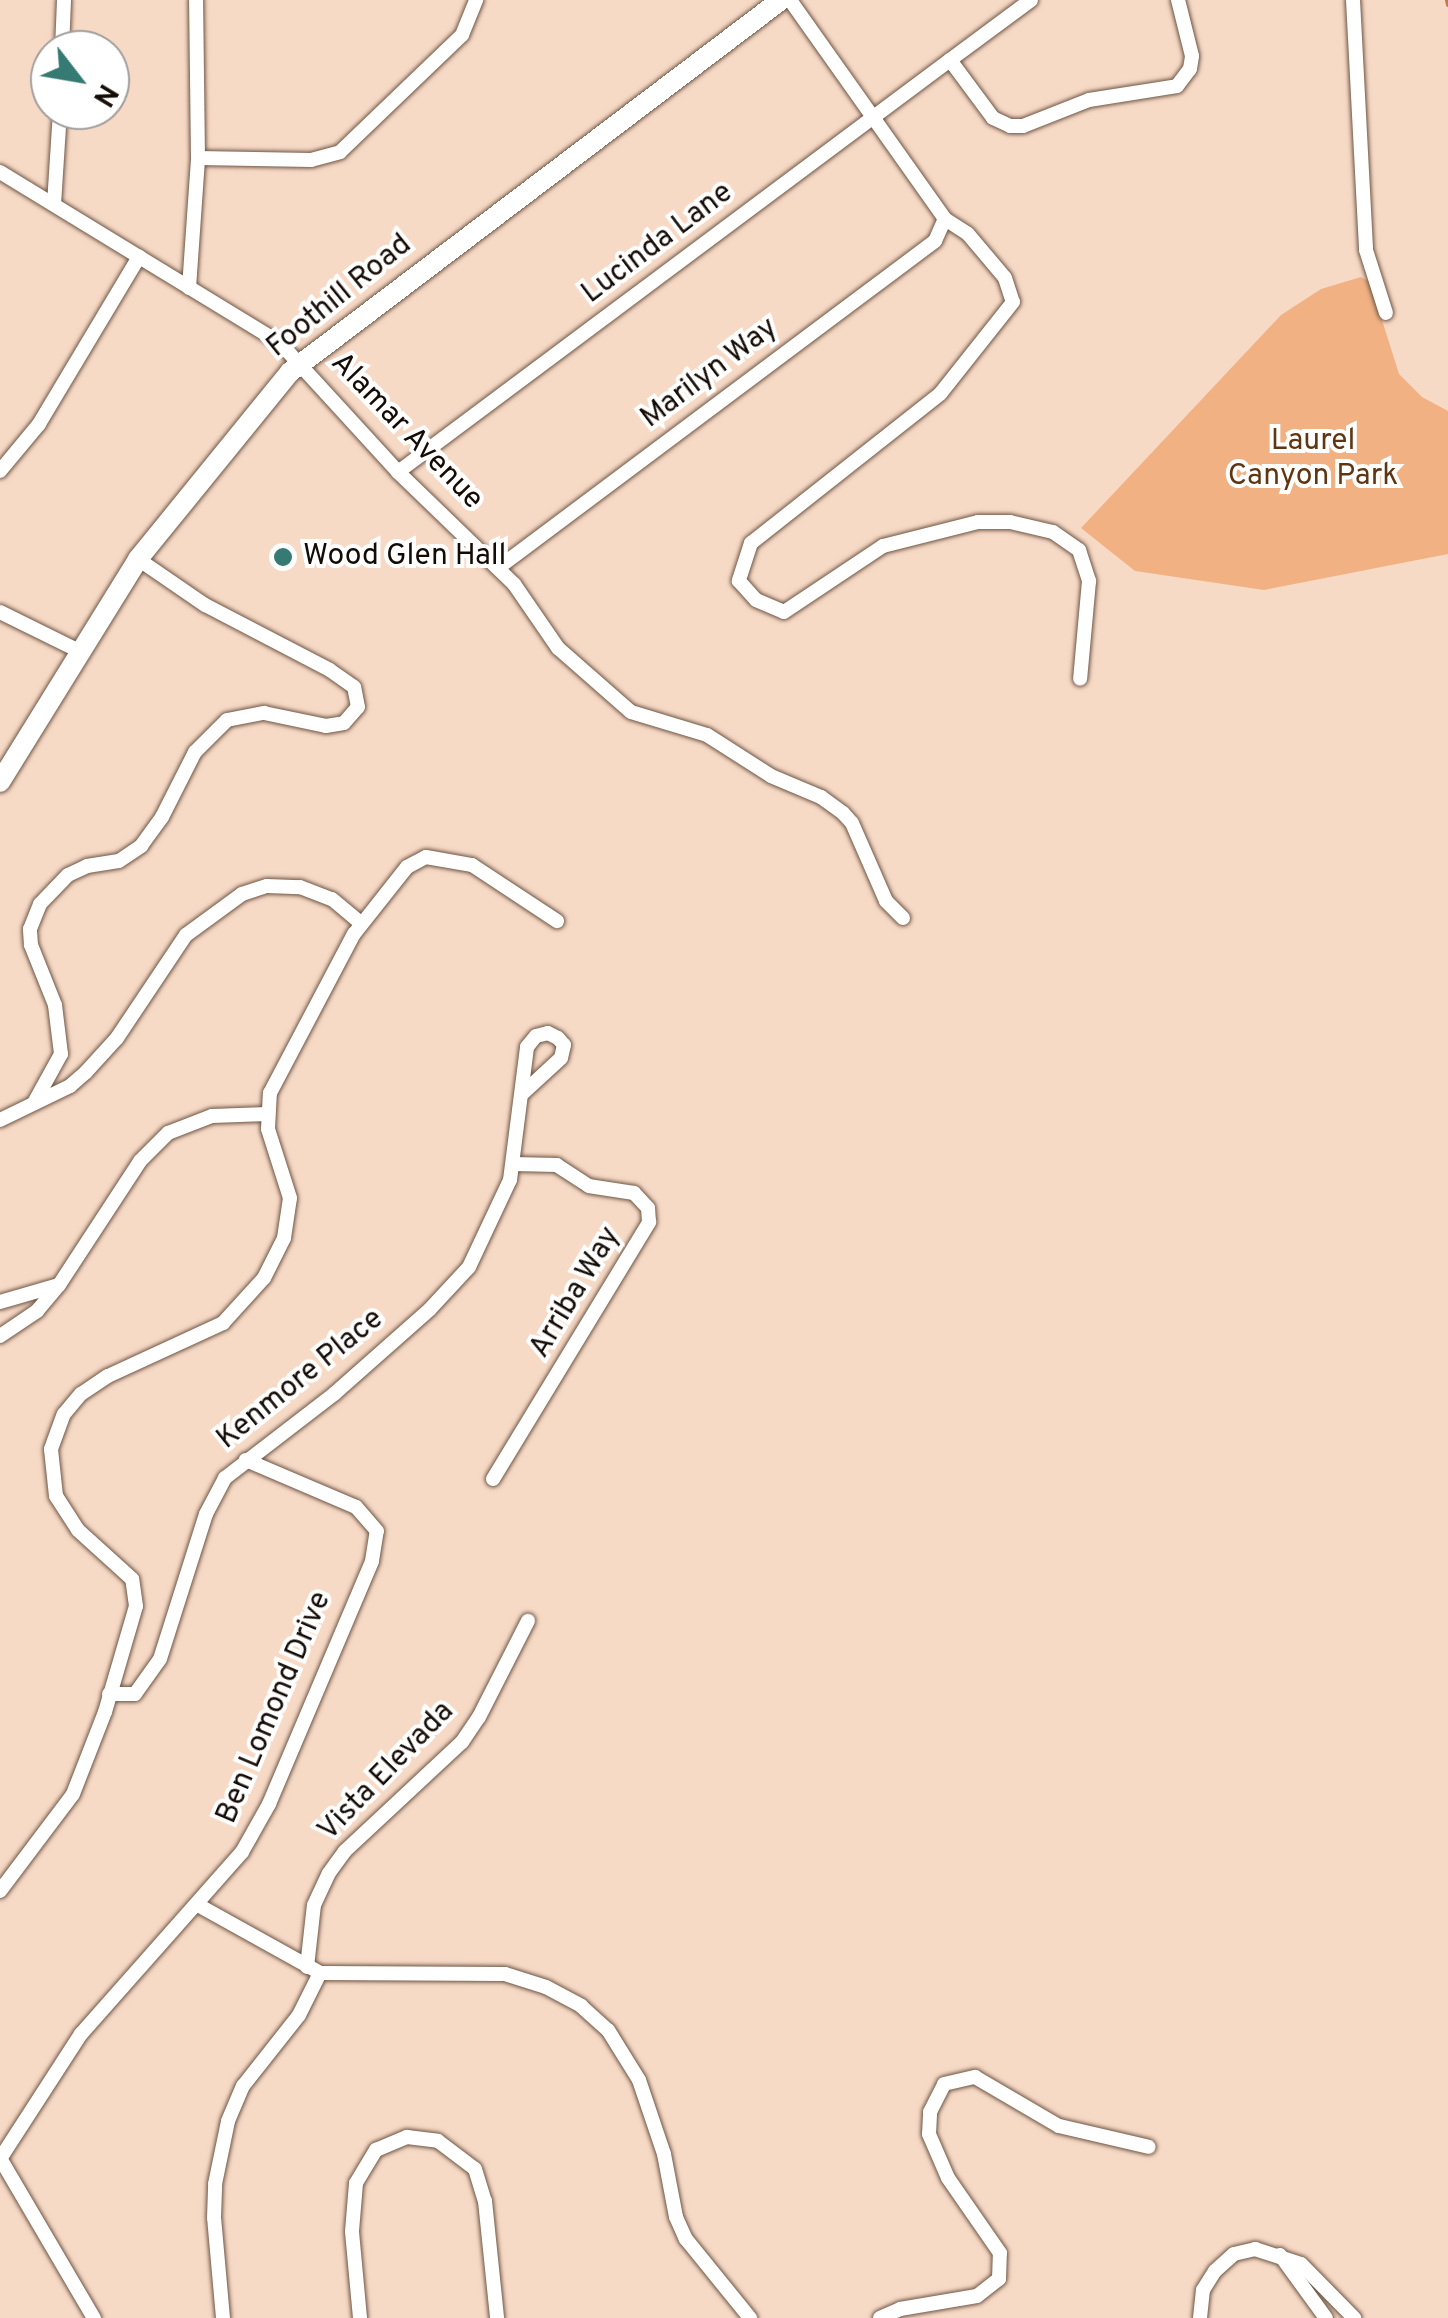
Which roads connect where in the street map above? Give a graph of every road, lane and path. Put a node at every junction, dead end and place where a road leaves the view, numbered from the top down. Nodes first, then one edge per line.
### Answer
1 (64, 0) edge
2 (196, 0) edge
3 (476, 0) edge
4 (780, 0) edge
5 (790, 0) edge
6 (1031, 0) edge
7 (1178, 0) edge
8 (1353, 0) edge
9 (63, 30) edge
10 (950, 60) junction
11 (875, 116) junction
12 (59, 130) edge
13 (198, 158) junction
14 (0, 172) edge
15 (54, 204) junction
16 (945, 219) junction
17 (139, 258) junction
18 (189, 288) junction
19 (1386, 313) dead end
20 (301, 362) junction
21 (0, 470) edge
22 (398, 472) junction
23 (138, 560) junction
24 (498, 568) junction
25 (0, 612) edge
26 (78, 652) junction
27 (1080, 679) dead end
28 (0, 782) edge
29 (903, 918) dead end
30 (557, 921) dead end
31 (361, 924) junction
32 (522, 1094) dead end
33 (34, 1103) junction
34 (267, 1114) junction
35 (0, 1120) edge
36 (512, 1164) junction
37 (59, 1285) junction
38 (0, 1302) edge
39 (0, 1336) edge
40 (246, 1460) junction
41 (493, 1478) dead end
42 (528, 1621) dead end
43 (109, 1694) junction
44 (0, 1891) edge
45 (198, 1904) junction
46 (314, 1970) junction
47 (1148, 2146) dead end
48 (0, 2159) edge
49 (1280, 2254) junction
50 (94, 2318) edge
51 (223, 2318) edge
52 (360, 2318) edge
53 (497, 2318) edge
54 (750, 2318) edge
55 (880, 2318) edge
56 (1200, 2318) edge
57 (1326, 2318) edge
58 (1354, 2318) edge

1 - 9 street
2 - 13 street
3 - 13 street
4 - 20 main road, Foothill Road
5 - 11 street
6 - 10 street, Lucinda Lane
7 - 10 street
8 - 19 street
10 - 11 street, Lucinda Lane
11 - 16 street
11 - 22 street, Lucinda Lane
12 - 15 street
13 - 18 street
14 - 15 street, Alamar Avenue
15 - 17 street, Alamar Avenue
16 - 24 street, Marilyn Way
16 - 27 street
17 - 18 street, Alamar Avenue
17 - 21 street
18 - 20 street, Alamar Avenue
20 - 22 street, Alamar Avenue
20 - 23 main road, Foothill Road
22 - 24 street, Alamar Avenue
23 - 26 main road, Foothill Road
23 - 33 street
24 - 29 street, Alamar Avenue
25 - 26 street
26 - 28 main road, Foothill Road
30 - 31 street
31 - 33 street
31 - 34 street
32 - 36 street, Kenmore Place
33 - 35 street
34 - 37 street
34 - 43 street
36 - 40 street, Kenmore Place
36 - 41 street, Arriba Way
37 - 38 street
37 - 39 street
40 - 43 street, Kenmore Place
40 - 45 street, Ben Lomond Drive
42 - 46 street, Vista Elevada
43 - 44 street
45 - 46 street
45 - 48 street, Ben Lomond Drive
46 - 51 street
46 - 54 street
47 - 55 street
48 - 50 street
49 - 56 street
49 - 57 street
49 - 58 street
52 - 53 street

